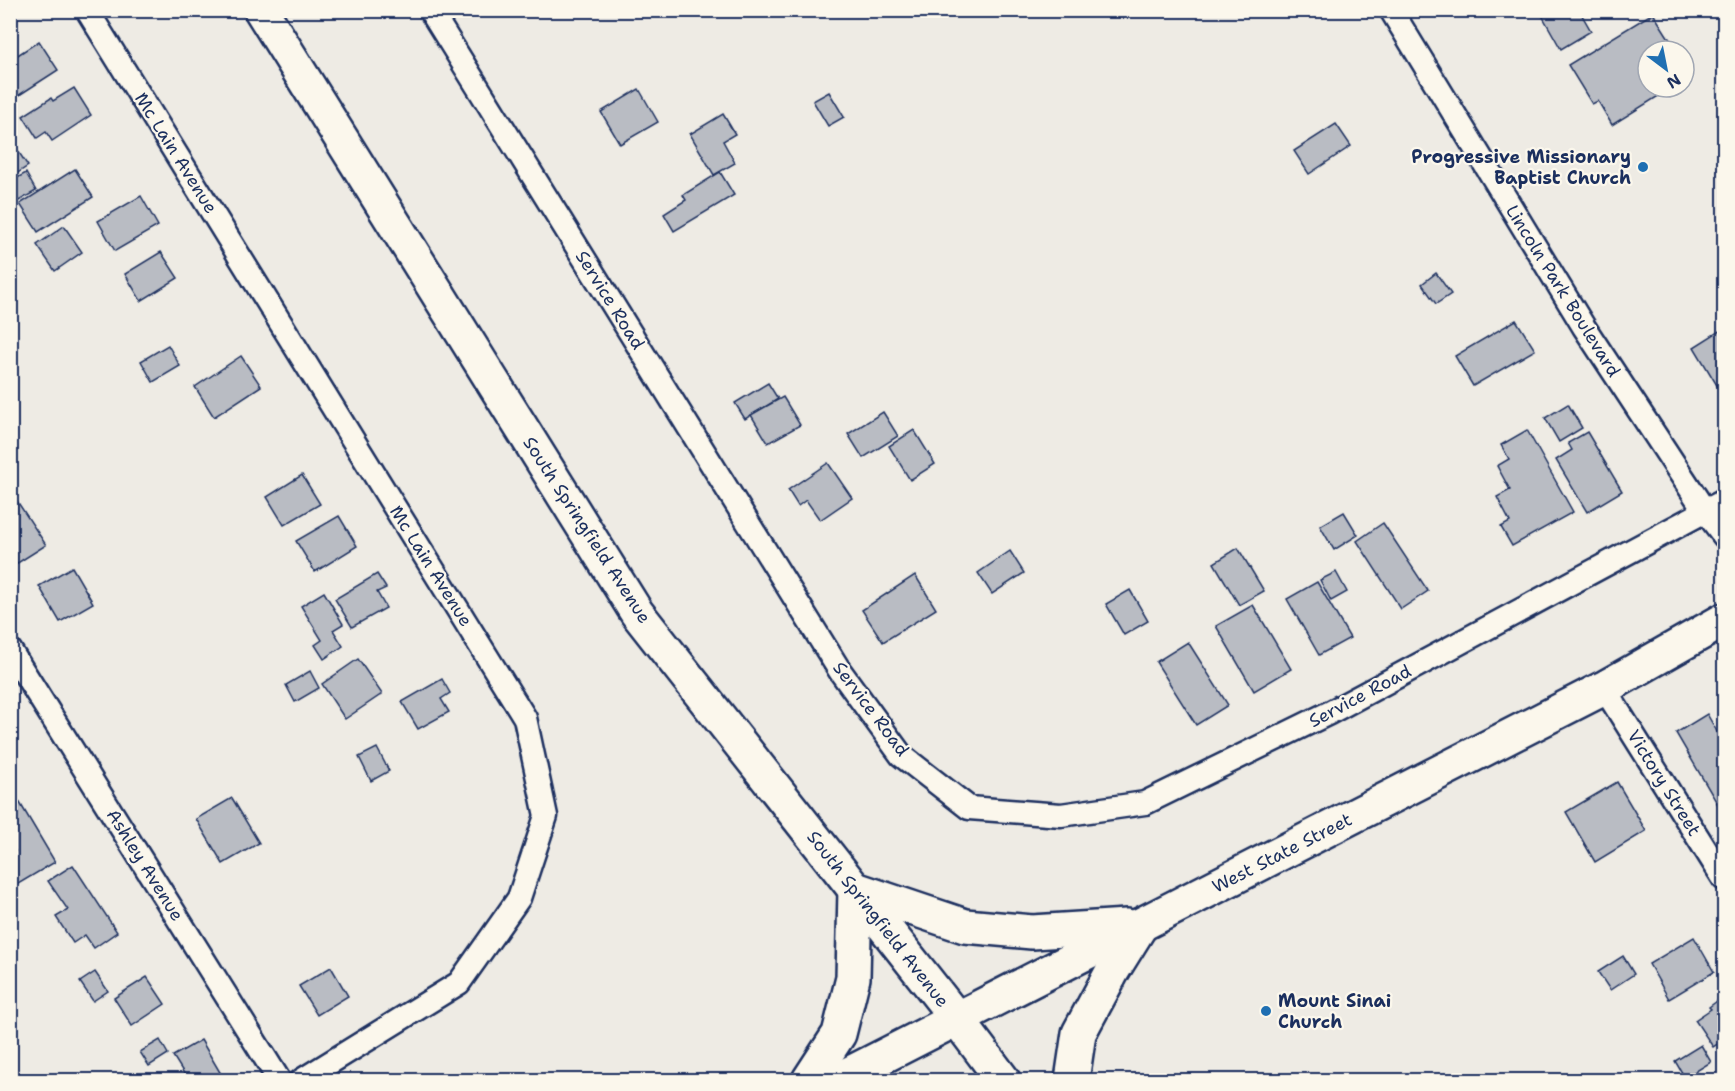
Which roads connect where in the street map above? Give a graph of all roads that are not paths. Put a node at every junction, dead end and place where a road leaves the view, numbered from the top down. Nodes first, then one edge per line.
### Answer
1 (87, 10) edge
2 (261, 10) edge
3 (430, 10) edge
4 (1391, 10) edge
5 (1715, 506) edge
6 (1725, 536) edge
7 (1725, 620) edge
8 (10, 650) edge
9 (1604, 688) junction
10 (1725, 879) edge
11 (855, 890) junction
12 (1141, 925) junction
13 (957, 1019) junction
14 (279, 1080) edge
15 (302, 1080) edge
16 (809, 1080) edge
17 (837, 1080) edge
18 (1003, 1080) edge
19 (1072, 1080) edge

1 - 15 street, Mc Lain Avenue
2 - 11 main road, South Springfield Avenue
3 - 5 street, Service Road
4 - 5 street, Lincoln Park Boulevard
5 - 6 street, Lincoln Park Boulevard
7 - 9 main road, West State Street
8 - 14 street, Ashley Avenue
9 - 10 street, Victory Street
9 - 12 main road, West State Street
11 - 12 main road
11 - 13 main road, South Springfield Avenue
11 - 16 main road
12 - 13 main road, West State Street
12 - 19 main road
13 - 17 main road, West State Street
13 - 18 main road, South Springfield Avenue

